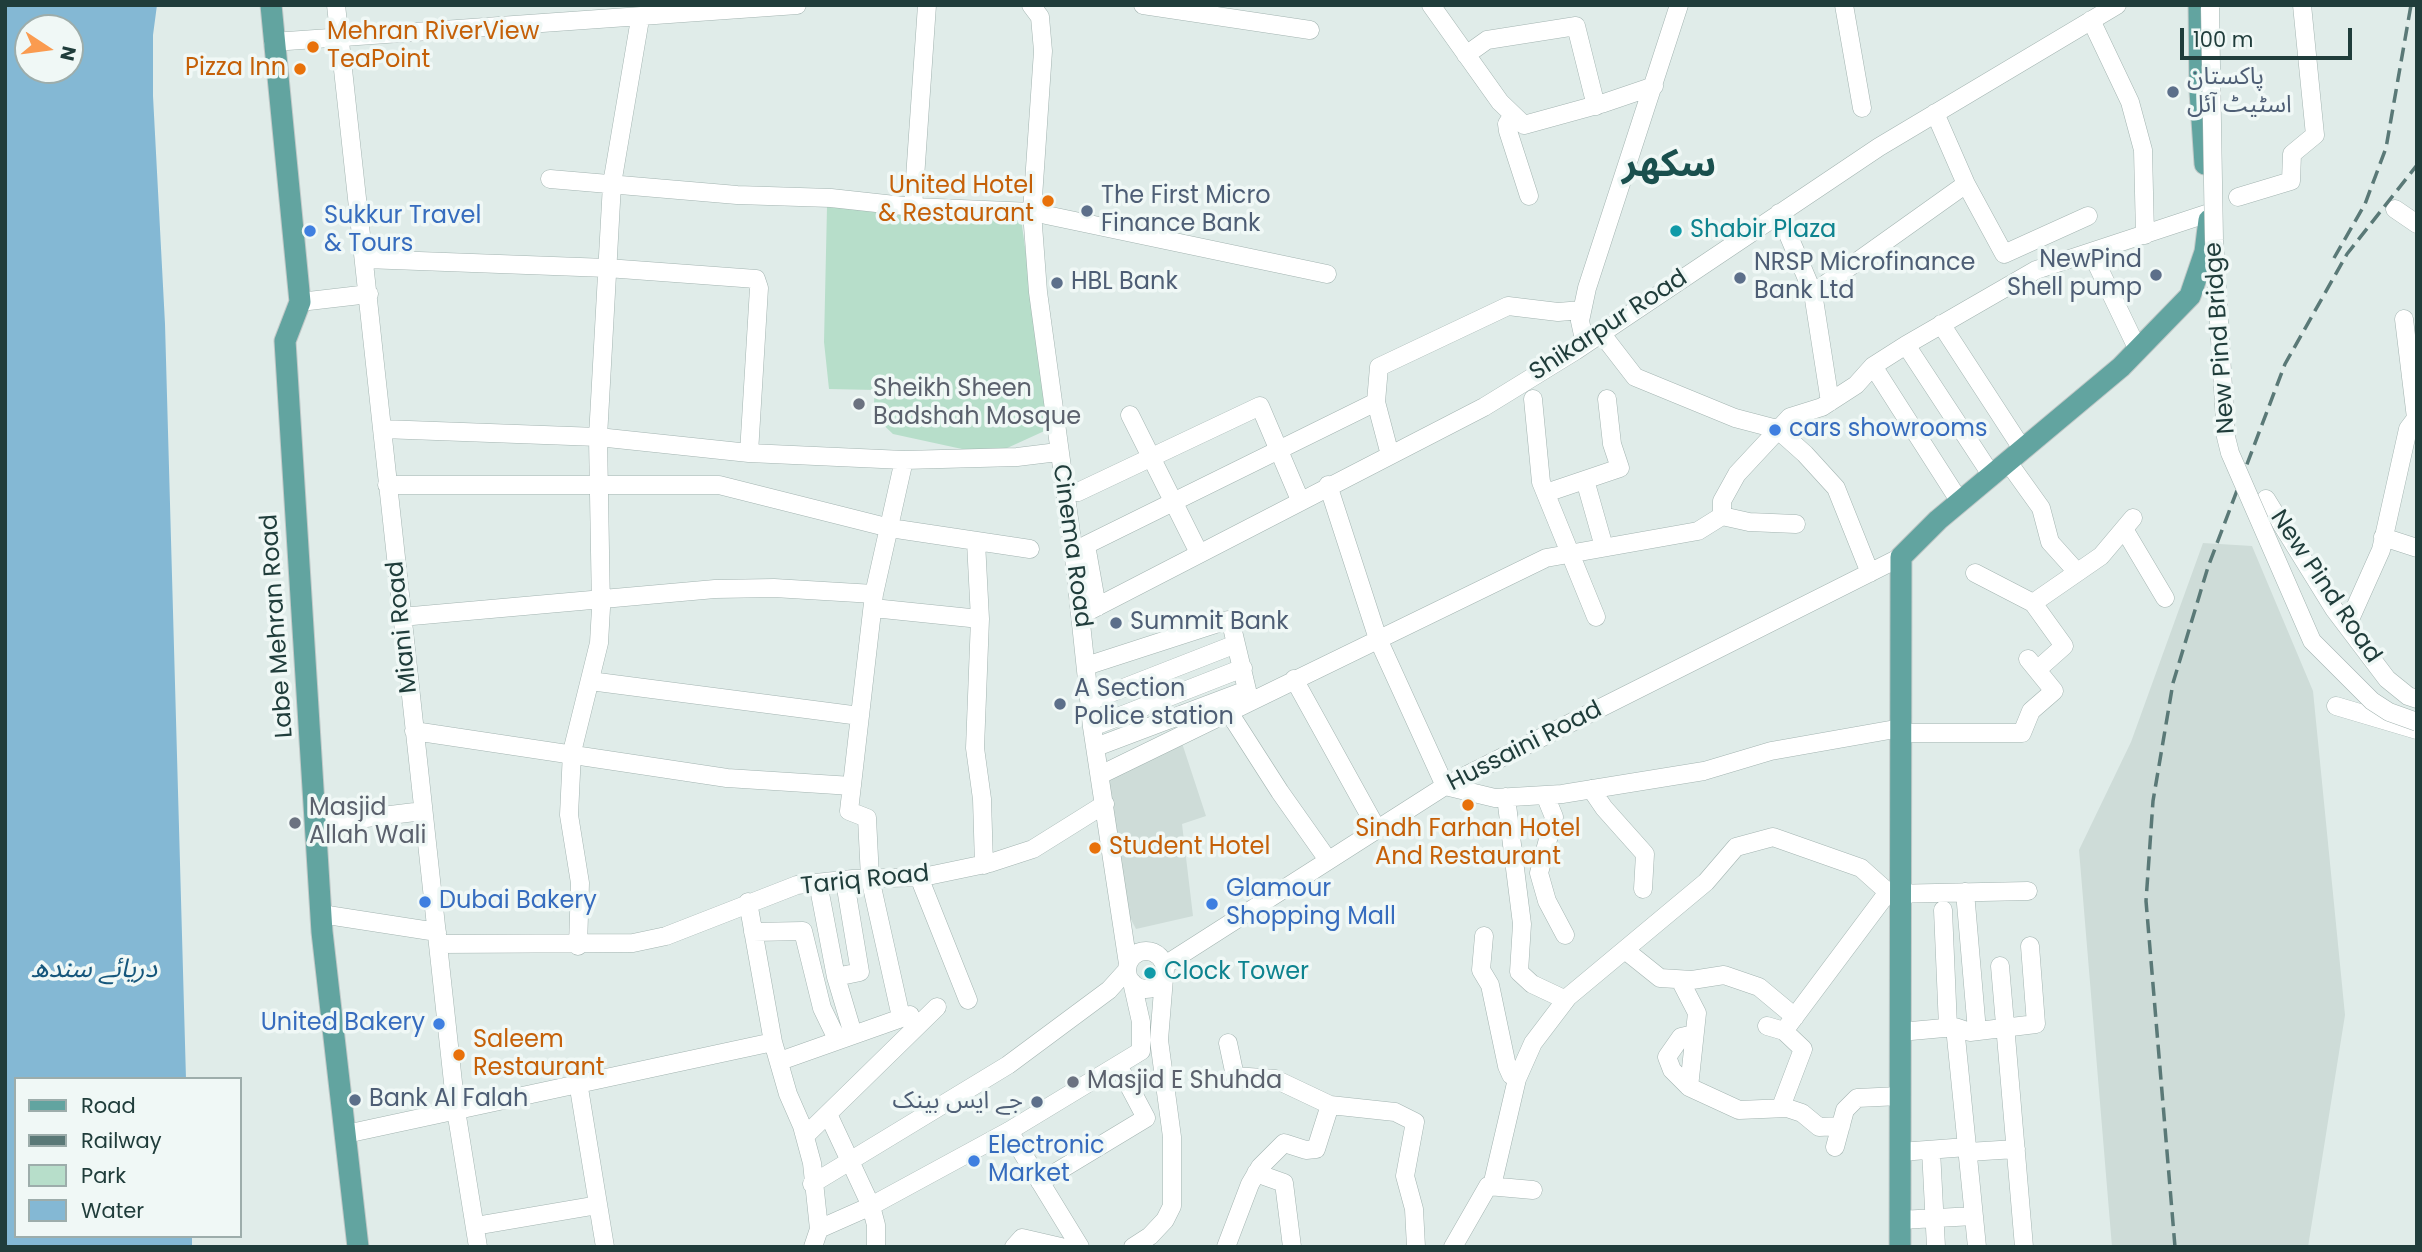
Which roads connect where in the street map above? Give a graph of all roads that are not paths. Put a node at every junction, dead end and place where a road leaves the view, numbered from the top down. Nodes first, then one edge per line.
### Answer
1 (271, 5) edge
2 (336, 5) edge
3 (796, 5) edge
4 (927, 5) edge
5 (1143, 5) edge
6 (1431, 5) edge
7 (1679, 5) edge
8 (1844, 5) edge
9 (2118, 5) edge
10 (2302, 5) edge
11 (2206, 6) edge
12 (1035, 7) edge
13 (640, 19) junction
14 (2091, 20) junction
15 (1310, 30) dead end
16 (340, 37) junction
17 (273, 42) junction
18 (1466, 55) junction
19 (1654, 86) junction
20 (1596, 106) junction
21 (1862, 108) dead end
22 (1935, 113) junction
23 (1512, 116) junction
24 (551, 179) dead end
25 (612, 184) junction
26 (1966, 184) junction
27 (1529, 196) dead end
28 (2238, 197) dead end
29 (913, 207) junction
30 (2395, 209) dead end
31 (1032, 212) junction
32 (2209, 213) junction
33 (1779, 214) junction
34 (2088, 216) dead end
35 (2417, 224) edge
36 (2145, 235) junction
37 (2091, 252) junction
38 (365, 259) junction
39 (607, 268) junction
40 (1327, 274) dead end
41 (1812, 293) junction
42 (369, 294) junction
43 (300, 302) junction
44 (1582, 310) junction
45 (2404, 319) dead end
46 (1941, 324) junction
47 (1593, 338) junction
48 (1906, 345) junction
49 (2137, 350) junction
50 (1873, 366) junction
51 (1533, 398) dead end
52 (1607, 399) dead end
53 (1376, 402) junction
54 (1830, 402) junction
55 (1130, 415) dead end
56 (2416, 417) edge
57 (382, 429) junction
58 (1777, 429) junction
59 (598, 437) junction
60 (2412, 445) edge
61 (1280, 449) junction
62 (1058, 452) junction
63 (749, 453) junction
64 (1390, 455) junction
65 (2016, 456) junction
66 (1151, 457) junction
67 (904, 460) junction
68 (1992, 476) junction
69 (1585, 480) junction
70 (387, 485) junction
71 (1328, 485) junction
72 (598, 486) junction
73 (1078, 492) dead end
74 (1546, 493) junction
75 (2266, 499) dead end
76 (1300, 500) junction
77 (1173, 502) junction
78 (1960, 502) junction
79 (1722, 516) junction
80 (1796, 524) dead end
81 (890, 528) junction
82 (2383, 537) junction
83 (976, 542) junction
84 (1604, 547) junction
85 (2417, 548) edge
86 (1030, 549) dead end
87 (1570, 553) junction
88 (1199, 554) junction
89 (1901, 557) junction
90 (2077, 572) junction
91 (1870, 573) junction
92 (1975, 573) dead end
93 (601, 598) junction
94 (2165, 598) dead end
95 (873, 601) junction
96 (2033, 603) junction
97 (1089, 611) junction
98 (401, 617) junction
99 (1596, 617) dead end
100 (980, 619) junction
101 (2347, 626) junction
102 (1378, 639) junction
103 (1236, 644) junction
104 (1086, 666) junction
105 (1243, 668) junction
106 (1294, 679) junction
107 (590, 681) junction
108 (2417, 699) edge
109 (1090, 701) junction
110 (2336, 706) dead end
111 (1230, 714) junction
112 (860, 716) junction
113 (2417, 722) edge
114 (1092, 727) junction
115 (1901, 730) junction
116 (2417, 730) edge
117 (414, 732) junction
118 (1096, 747) junction
119 (572, 752) junction
120 (1100, 775) junction
121 (852, 786) junction
122 (1445, 786) junction
123 (1591, 789) junction
124 (1545, 795) junction
125 (1506, 797) junction
126 (1105, 804) junction
127 (423, 811) junction
128 (317, 824) junction
129 (1377, 829) junction
130 (1328, 860) junction
131 (984, 865) junction
132 (919, 877) junction
133 (870, 878) junction
134 (845, 882) junction
135 (818, 883) junction
136 (1643, 889) dead end
137 (2028, 891) dead end
138 (1894, 892) junction
139 (1965, 892) junction
140 (748, 902) junction
141 (1943, 910) dead end
142 (321, 914) junction
143 (753, 932) junction
144 (1565, 935) dead end
145 (1484, 936) dead end
146 (437, 938) junction
147 (578, 946) junction
148 (2030, 946) dead end
149 (1625, 950) junction
150 (2000, 966) dead end
151 (1129, 972) junction
152 (1165, 972) junction
153 (836, 977) junction
154 (1680, 980) junction
155 (968, 1000) dead end
156 (1566, 1000) junction
157 (901, 1017) junction
158 (1782, 1025) junction
159 (1952, 1027) junction
160 (2005, 1027) junction
161 (1977, 1031) junction
162 (1900, 1032) junction
163 (1694, 1034) junction
164 (845, 1037) junction
165 (1159, 1040) junction
166 (773, 1042) junction
167 (1228, 1043) dead end
168 (1141, 1051) junction
169 (780, 1061) junction
170 (1118, 1065) junction
171 (1517, 1079) junction
172 (578, 1082) junction
173 (1689, 1087) junction
174 (1900, 1096) junction
175 (1330, 1105) junction
176 (1781, 1107) junction
177 (456, 1110) junction
178 (828, 1114) junction
179 (1841, 1126) junction
180 (1009, 1131) junction
181 (346, 1133) junction
182 (805, 1136) junction
183 (1835, 1147) dead end
184 (2016, 1149) junction
185 (1931, 1150) junction
186 (1968, 1150) junction
187 (1900, 1152) junction
188 (849, 1161) junction
189 (1256, 1173) junction
190 (1041, 1182) junction
191 (813, 1184) junction
192 (1492, 1186) junction
193 (1533, 1190) dead end
194 (598, 1205) junction
195 (871, 1206) junction
196 (1974, 1216) junction
197 (1934, 1218) junction
198 (1900, 1220) junction
199 (475, 1226) junction
200 (818, 1229) junction
201 (358, 1247) edge
202 (478, 1247) edge
203 (605, 1247) edge
204 (813, 1247) edge
205 (876, 1247) edge
206 (1014, 1247) edge
207 (1061, 1247) edge
208 (1080, 1247) edge
209 (1133, 1247) edge
210 (1226, 1247) edge
211 (1292, 1247) edge
212 (1416, 1247) edge
213 (1453, 1247) edge
214 (1900, 1247) edge
215 (1936, 1247) edge
216 (1977, 1247) edge
217 (2024, 1247) edge

1 - 17 main road, Labe Mehran Road
2 - 16 street, Miani Road
3 - 13 street
4 - 29 street
5 - 15 street
6 - 18 street
7 - 19 street
8 - 21 street
9 - 14 street, Shikarpur Road
10 - 28 street
11 - 32 main road
11 - 113 street, New Pind Bridge, bridge
12 - 31 street, Cinema Road
13 - 16 street
13 - 25 street
14 - 22 street, Shikarpur Road
14 - 36 street
16 - 17 street
16 - 38 street, Miani Road
17 - 43 main road, Labe Mehran Road
18 - 20 street
18 - 23 street
19 - 20 street
19 - 44 street
20 - 23 street
22 - 26 street
22 - 33 street, Shikarpur Road
23 - 27 street
24 - 25 street
25 - 29 street
25 - 39 street
26 - 34 street
26 - 41 street
29 - 31 street
30 - 35 street
31 - 40 street
31 - 62 street, Cinema Road
32 - 36 street
32 - 49 main road
33 - 41 street
33 - 47 street, Shikarpur Road
36 - 37 street
37 - 46 street
37 - 49 street
38 - 39 street
38 - 42 street, Miani Road
39 - 59 street
39 - 63 street
41 - 54 street
42 - 43 street
42 - 57 street, Miani Road
43 - 128 main road, Labe Mehran Road
44 - 47 street
44 - 53 street
45 - 56 street
46 - 48 street
46 - 65 street
47 - 58 street
47 - 64 street, Shikarpur Road
48 - 50 street
48 - 68 street
49 - 65 main road
50 - 54 street
50 - 78 street
51 - 74 street
52 - 69 street
53 - 61 street
53 - 64 street
54 - 58 street
55 - 66 street
56 - 60 street
57 - 59 street
57 - 70 street, Miani Road
58 - 79 street
58 - 91 street
59 - 63 street
59 - 72 street
60 - 82 street
61 - 66 street
61 - 76 street
61 - 77 street
62 - 67 street
62 - 97 street, Cinema Road
63 - 67 street
64 - 71 street, Shikarpur Road
65 - 68 main road
65 - 90 street
66 - 73 street
66 - 77 street
67 - 81 street
68 - 78 main road
69 - 74 street
69 - 84 street
70 - 72 street
70 - 98 street, Miani Road
71 - 76 street, Shikarpur Road
71 - 102 street
72 - 81 street
72 - 93 street
74 - 87 street
75 - 101 street, New Pind Road
76 - 88 street, Shikarpur Road
77 - 88 street
77 - 97 street
78 - 89 main road
79 - 80 street
79 - 84 street
81 - 83 street
81 - 95 street
82 - 85 street
82 - 101 street
83 - 86 street
83 - 100 street
84 - 87 street
87 - 99 street
87 - 102 street
88 - 97 street, Shikarpur Road
89 - 91 street, Hussaini Road
89 - 115 main road
90 - 94 street
90 - 96 street
91 - 122 street, Hussaini Road
92 - 96 street
93 - 95 street
93 - 98 street
93 - 107 street
95 - 100 street
95 - 112 street
96 - 115 street
97 - 104 street, Cinema Road
98 - 117 street, Miani Road
100 - 131 street
101 - 108 street, New Pind Road
102 - 106 street
102 - 122 street
103 - 104 street
103 - 105 street
103 - 109 street
104 - 109 street, Cinema Road
105 - 114 street
105 - 118 street
106 - 111 street
106 - 129 street
107 - 112 street
107 - 119 street
109 - 114 street, Cinema Road
110 - 116 street
111 - 120 street
111 - 130 street
112 - 121 street
114 - 118 street, Cinema Road
115 - 123 street
115 - 138 main road
117 - 119 street
117 - 127 street, Miani Road
118 - 120 street, Cinema Road
119 - 121 street
119 - 147 street
120 - 126 street, Cinema Road
121 - 133 street
122 - 125 street
122 - 129 street, Hussaini Road
123 - 124 street
123 - 136 street
124 - 125 street
124 - 144 street
125 - 156 street
126 - 131 street, Tariq Road
126 - 151 street, Cinema Road
127 - 128 street
127 - 146 street, Miani Road
128 - 142 main road, Labe Mehran Road
129 - 130 street, Hussaini Road
130 - 152 street, Hussaini Road
131 - 132 street, Tariq Road
132 - 133 street, Tariq Road
132 - 155 street
133 - 134 street, Tariq Road
133 - 157 street
134 - 135 street, Tariq Road
134 - 153 street
135 - 140 street, Tariq Road
135 - 153 street
137 - 139 street
138 - 139 street
138 - 149 street
138 - 158 street
138 - 162 main road
139 - 161 street
140 - 143 street
140 - 147 street, Tariq Road
141 - 159 street
142 - 146 street, Tariq Road
142 - 181 main road, Labe Mehran Road
143 - 164 street
143 - 166 street
145 - 171 street
146 - 147 street, Tariq Road
146 - 177 street, Miani Road
148 - 160 street
149 - 154 street
149 - 156 street
150 - 160 street
151 - 152 street
151 - 152 street
151 - 168 street, Cinema Road
151 - 188 street
152 - 165 street
153 - 164 street
154 - 158 street
154 - 163 street
156 - 171 street
157 - 164 street
157 - 178 street
158 - 176 street
159 - 161 street
159 - 162 street
159 - 186 street
160 - 161 street
160 - 184 street
162 - 174 main road
163 - 173 street
163 - 173 street
164 - 169 street
165 - 168 street
165 - 209 street
166 - 169 street
166 - 172 street
167 - 175 street
168 - 170 street
169 - 182 street
170 - 180 street
170 - 190 street
171 - 192 street
172 - 177 street
172 - 194 street
173 - 176 street
174 - 179 street
174 - 187 main road
175 - 189 street
175 - 212 street
176 - 179 street
177 - 181 street
177 - 199 street, Miani Road
178 - 182 street
178 - 188 street
179 - 183 street
180 - 190 street
180 - 195 street
181 - 201 main road, Labe Mehran Road
182 - 191 street
184 - 186 street
184 - 217 street
185 - 186 street
185 - 187 street
185 - 197 street
186 - 196 street
187 - 198 main road
188 - 191 street
188 - 195 street
189 - 210 street
189 - 211 street
190 - 208 street
191 - 200 street
192 - 193 street
192 - 213 street
194 - 199 street
194 - 203 street
195 - 200 street
195 - 205 street
196 - 197 street
196 - 216 street
197 - 198 street
197 - 215 street
198 - 214 main road
199 - 202 street, Miani Road
200 - 204 street
206 - 207 street

